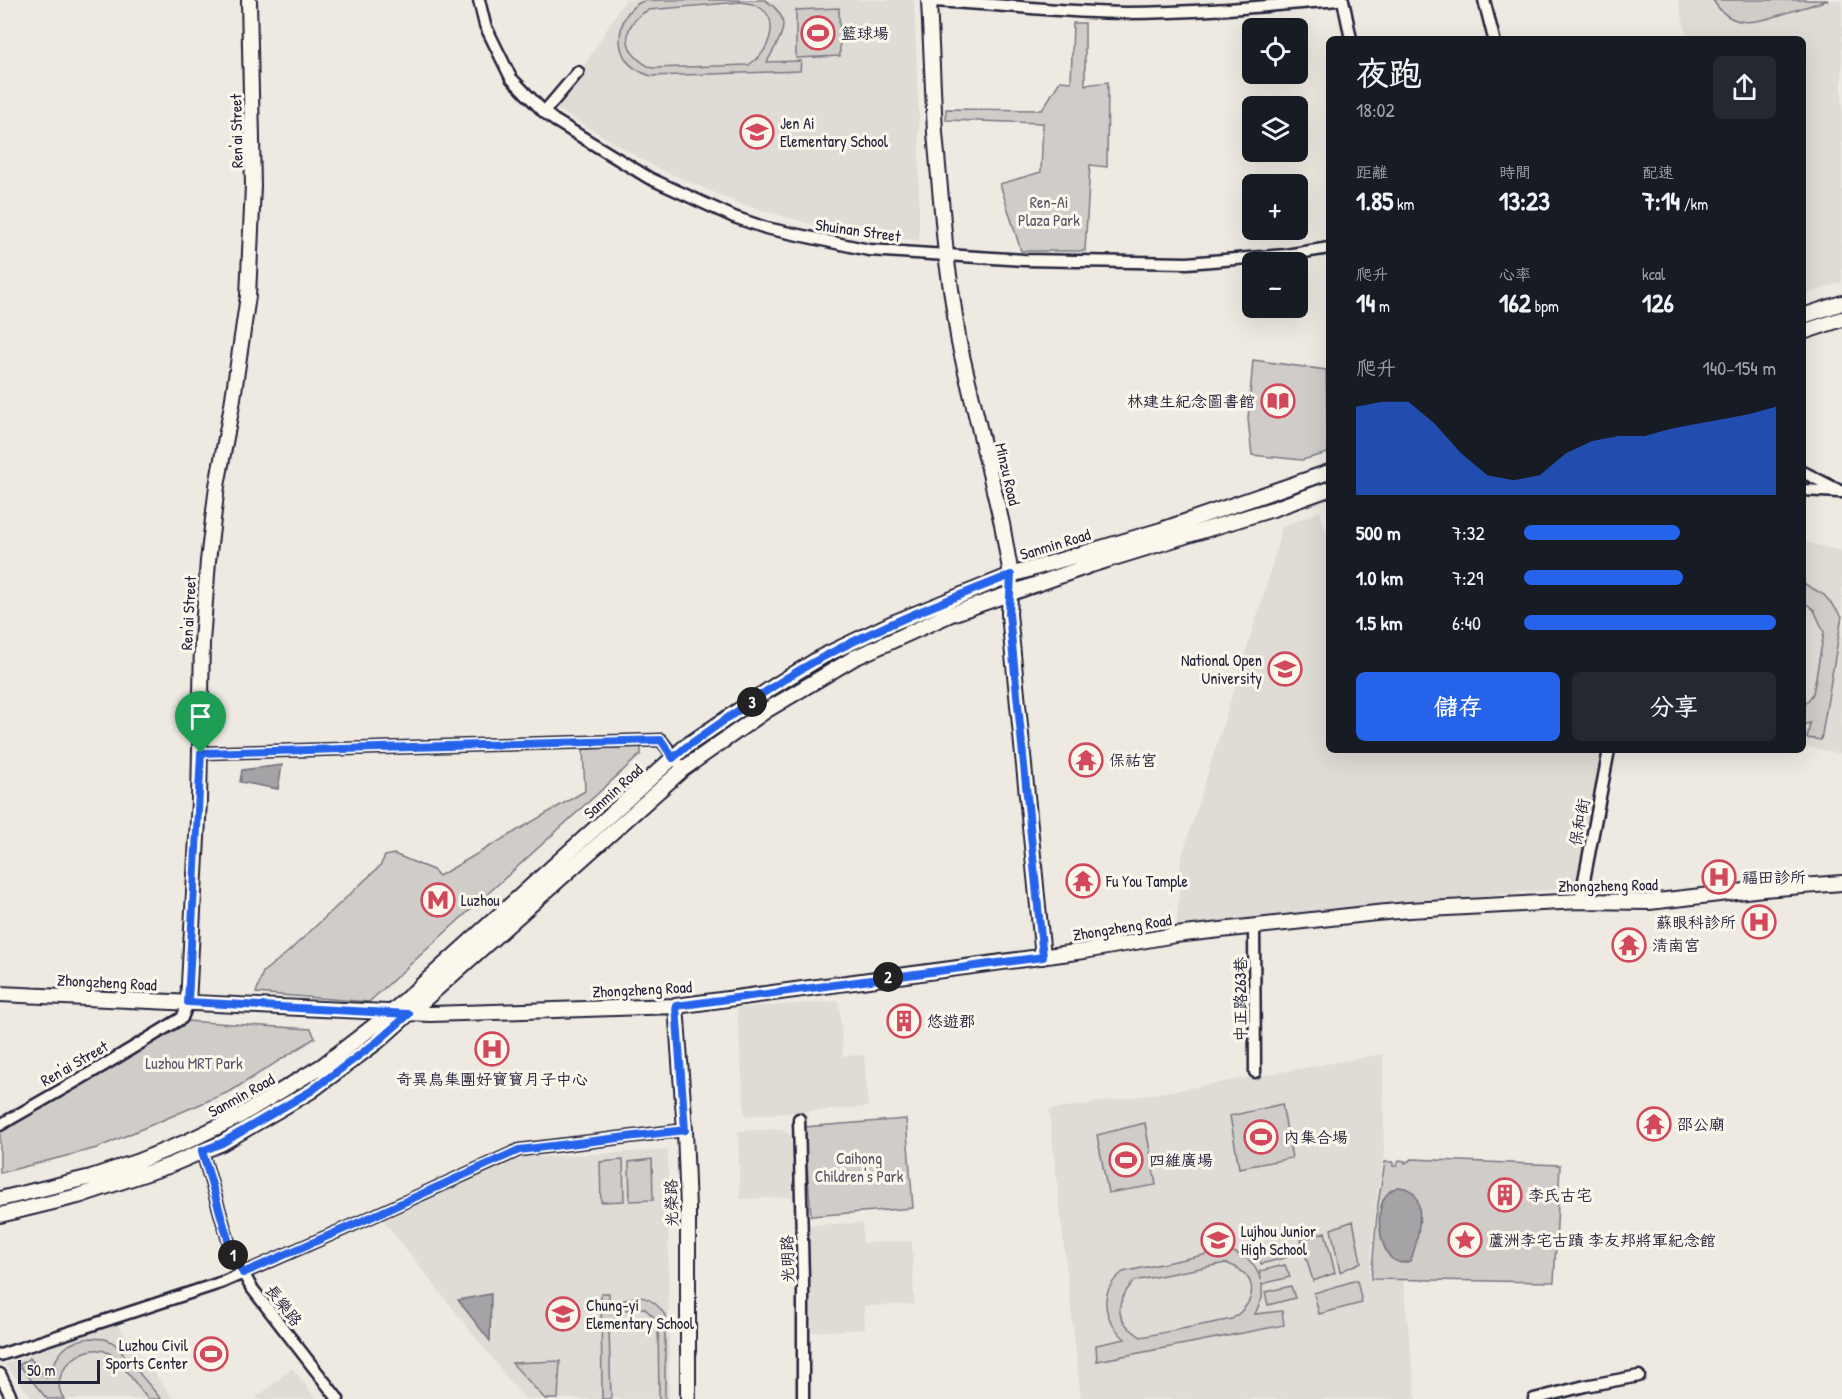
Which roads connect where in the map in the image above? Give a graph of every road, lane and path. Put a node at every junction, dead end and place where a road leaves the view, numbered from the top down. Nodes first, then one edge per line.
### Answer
1 (249, 0) edge
2 (479, 0) edge
3 (1337, 0) edge
4 (1343, 0) edge
5 (1484, 0) edge
6 (929, 1) edge
7 (1350, 36) edge
8 (1493, 36) edge
9 (578, 72) dead end
10 (544, 112) junction
11 (1326, 248) edge
12 (946, 255) junction
13 (1842, 303) edge
14 (1806, 315) edge
15 (1842, 319) edge
16 (1806, 331) edge
17 (1326, 473) edge
18 (1806, 474) edge
19 (1326, 490) edge
20 (1806, 490) edge
21 (1842, 492) edge
22 (1011, 575) junction
23 (1010, 596) junction
24 (201, 753) junction
25 (1608, 753) edge
26 (673, 758) junction
27 (683, 768) junction
28 (1842, 883) edge
29 (1580, 901) junction
30 (1254, 927) junction
31 (1043, 957) junction
32 (0, 994) edge
33 (188, 1002) junction
34 (676, 1006) junction
35 (392, 1012) junction
36 (409, 1014) junction
37 (1255, 1072) dead end
38 (799, 1119) dead end
39 (0, 1125) edge
40 (685, 1130) junction
41 (202, 1151) junction
42 (0, 1199) edge
43 (0, 1215) edge
44 (243, 1273) junction
45 (0, 1355) edge
46 (0, 1374) edge
47 (1639, 1376) dead end
48 (12, 1399) edge
49 (338, 1399) edge
50 (688, 1399) edge
51 (803, 1399) edge
52 (1534, 1399) edge

1 - 24 street, Ren'ai Street
2 - 10 street, Shuinan Street
3 - 6 street
4 - 7 street
5 - 8 street
6 - 12 street, Minzu Road
9 - 10 street
10 - 12 street, Shuinan Street
11 - 12 street, Shuinan Street
12 - 22 street, Minzu Road
13 - 14 street
15 - 16 street
17 - 22 street, Sanmin Road
18 - 21 street
19 - 23 street, Sanmin Road
20 - 21 street
22 - 23 street, Minzu Road
22 - 26 street, Sanmin Road
23 - 27 street, Sanmin Road
23 - 31 street, Minzu Road
24 - 26 street
24 - 33 street, Ren'ai Street
25 - 29 street, 保和街
26 - 27 street
26 - 35 street, Sanmin Road
27 - 36 street, Sanmin Road
28 - 29 street, Zhongzheng Road
29 - 30 street, Zhongzheng Road
30 - 31 street, Zhongzheng Road
30 - 37 street, 中正路263巷
31 - 34 street, Zhongzheng Road
32 - 33 street, Zhongzheng Road
33 - 35 street, Zhongzheng Road
33 - 39 street, Ren'ai Street
34 - 36 street, Zhongzheng Road
34 - 40 street, 光榮路
35 - 36 street, Zhongzheng Road
35 - 42 street, Sanmin Road
36 - 41 street, Sanmin Road
38 - 51 street, 光明路
40 - 44 street
40 - 50 street, 光榮路
41 - 43 street, Sanmin Road
41 - 44 street, 長樂路
44 - 45 street
44 - 49 street, 長樂路
46 - 48 street
47 - 52 street

